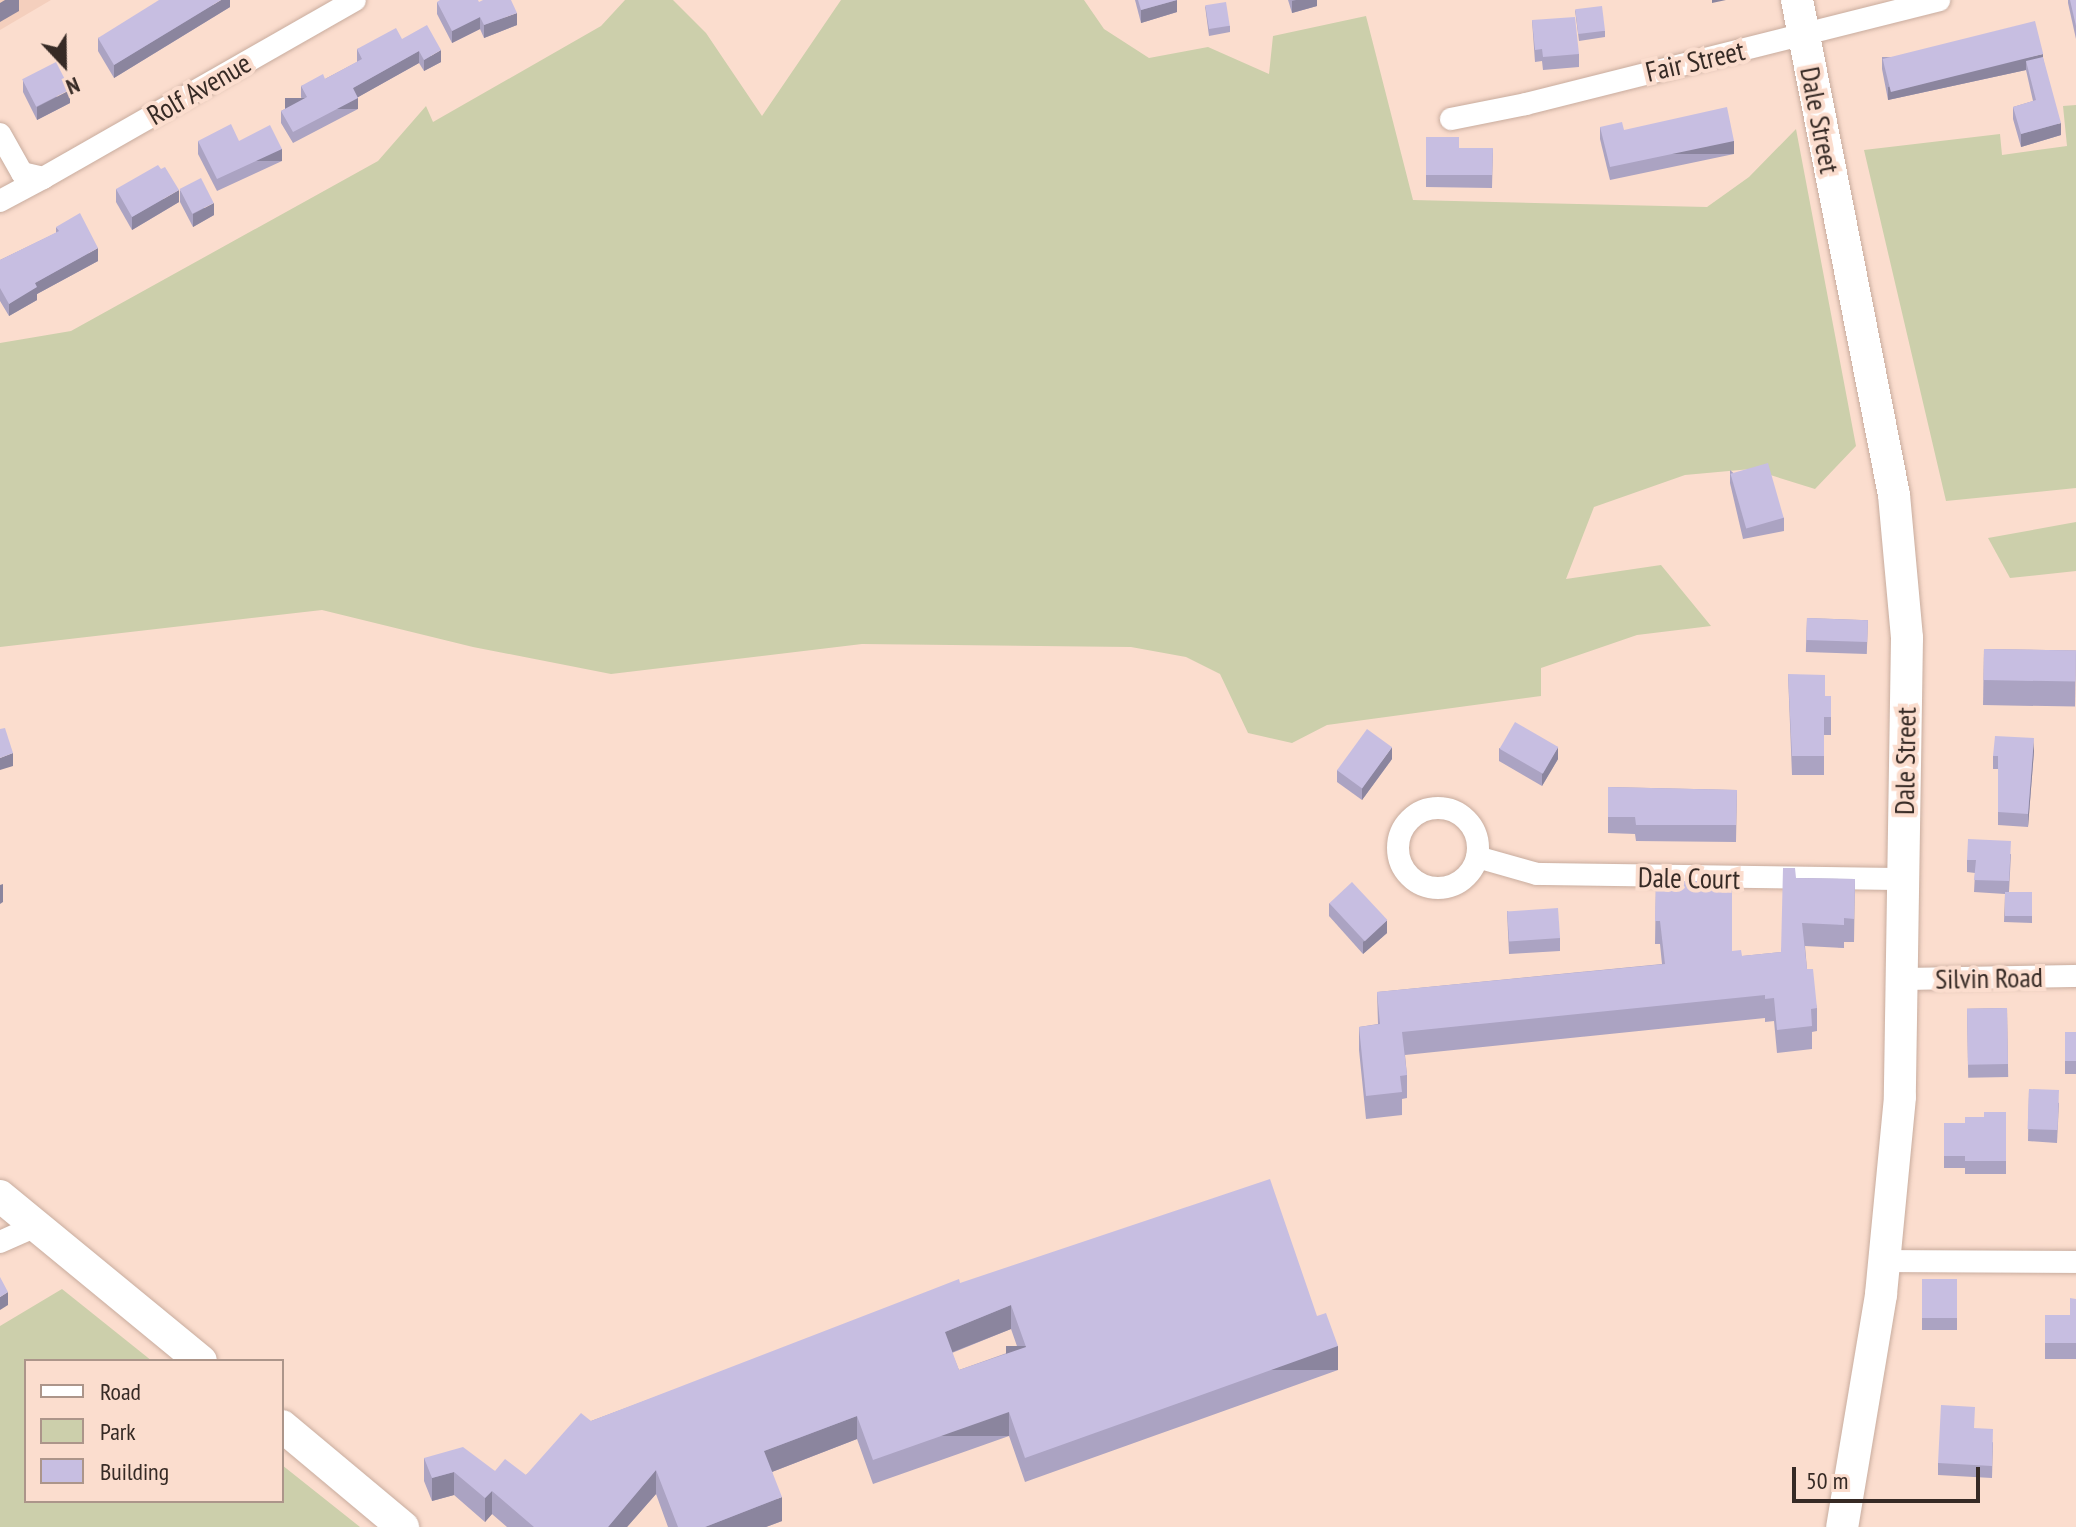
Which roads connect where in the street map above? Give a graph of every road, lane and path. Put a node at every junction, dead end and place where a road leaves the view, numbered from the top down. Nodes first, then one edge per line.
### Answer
1 (355, 0) edge
2 (1797, 0) edge
3 (1939, 0) edge
4 (1803, 35) junction
5 (1451, 119) dead end
6 (0, 134) edge
7 (43, 178) junction
8 (0, 201) edge
9 (1477, 857) dead end
10 (1903, 879) junction
11 (2076, 976) edge
12 (1902, 979) junction
13 (0, 1196) edge
14 (36, 1226) junction
15 (0, 1242) edge
16 (1885, 1261) junction
17 (2076, 1262) edge
18 (199, 1359) edge
19 (284, 1428) edge
20 (403, 1527) edge
21 (1842, 1527) edge

1 - 7 street, Rolf Avenue
2 - 4 street, Dale Street
3 - 4 street, Fair Street
4 - 5 street, Fair Street
4 - 10 street, Dale Street
6 - 7 street
7 - 8 street, Rolf Avenue
9 - 10 street, Dale Court
10 - 12 street, Dale Street
11 - 12 street, Silvin Road
12 - 16 street, Dale Street
13 - 14 street
14 - 15 street
14 - 18 street
16 - 17 street
16 - 21 street, Dale Street
19 - 20 street

